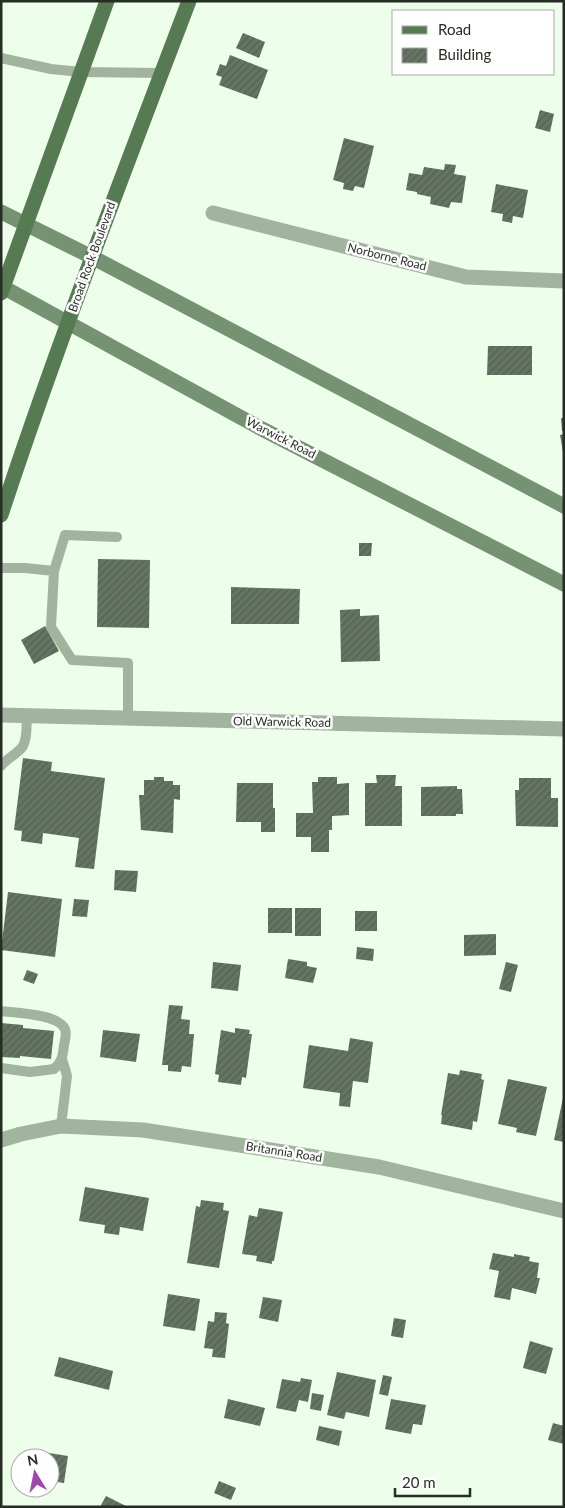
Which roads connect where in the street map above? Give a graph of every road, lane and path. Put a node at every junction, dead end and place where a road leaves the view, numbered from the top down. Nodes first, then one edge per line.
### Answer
1 (107, 1) edge
2 (190, 1) edge
3 (1, 58) edge
4 (82, 72) junction
5 (162, 73) junction
6 (1, 212) edge
7 (213, 213) dead end
8 (26, 225) junction
9 (92, 257) junction
10 (564, 281) edge
11 (2, 289) edge
12 (68, 324) junction
13 (564, 506) edge
14 (1, 516) edge
15 (117, 538) dead end
16 (1, 568) edge
17 (54, 571) junction
18 (564, 584) edge
19 (1, 715) edge
20 (26, 716) junction
21 (128, 719) junction
22 (564, 729) edge
23 (1, 766) edge
24 (1, 1011) edge
25 (62, 1059) junction
26 (1, 1068) edge
27 (61, 1126) junction
28 (1, 1140) edge
29 (564, 1210) edge

1 - 4 main road
2 - 5 main road, Broad Rock Boulevard
3 - 4 lane
4 - 5 lane
4 - 8 main road
5 - 9 main road, Broad Rock Boulevard
6 - 8 main road
7 - 10 street, Norborne Road
8 - 9 main road
8 - 11 main road
9 - 12 main road, Broad Rock Boulevard
9 - 13 main road
11 - 12 main road, Warwick Road
12 - 14 main road, Broad Rock Boulevard
12 - 18 main road, Warwick Road
15 - 17 lane
16 - 17 lane
17 - 21 lane
19 - 20 street, Old Warwick Road
20 - 21 street, Old Warwick Road
20 - 23 lane
21 - 22 street, Old Warwick Road
24 - 25 lane
25 - 26 lane
25 - 27 lane
27 - 28 street, Britannia Road
27 - 29 street, Britannia Road

